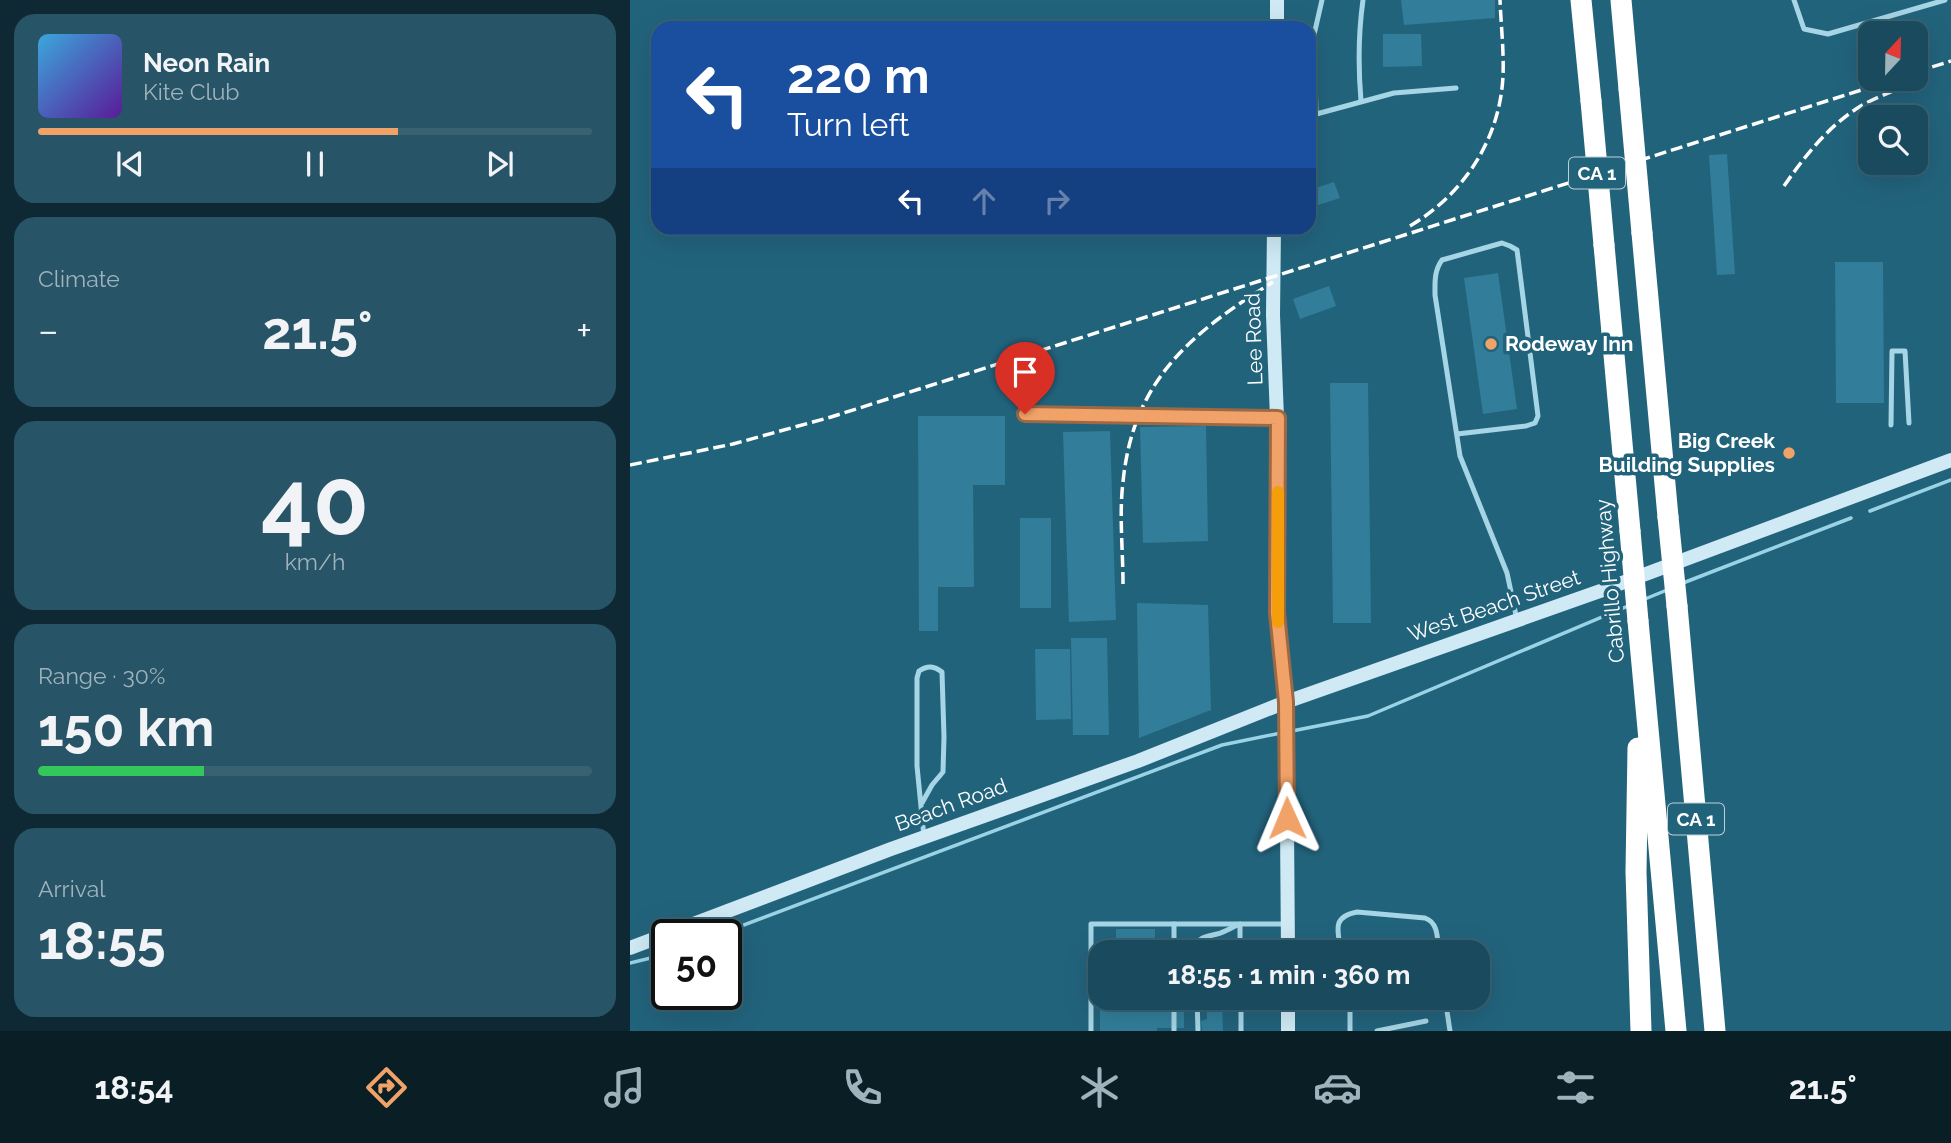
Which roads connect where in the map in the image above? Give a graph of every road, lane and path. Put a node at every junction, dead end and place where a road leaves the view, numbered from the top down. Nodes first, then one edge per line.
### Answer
1 (1277, 0) edge
2 (1322, 0) edge
3 (1363, 0) edge
4 (1581, 0) edge
5 (1621, 0) edge
6 (1794, 0) edge
7 (1945, 0) edge
8 (1277, 21) edge
9 (1316, 26) edge
10 (1456, 88) dead end
11 (1361, 102) junction
12 (1316, 114) edge
13 (1274, 235) edge
14 (1025, 414) dead end
15 (1278, 418) junction
16 (1909, 422) dead end
17 (1892, 425) dead end
18 (1457, 434) junction
19 (1951, 460) edge
20 (1517, 620) junction
21 (1639, 631) junction
22 (1286, 702) junction
23 (922, 803) junction
24 (924, 837) junction
25 (1174, 924) junction
26 (1240, 924) junction
27 (1288, 924) junction
28 (1706, 939) junction
29 (1174, 940) edge
30 (1200, 940) edge
31 (1240, 940) edge
32 (1288, 940) edge
33 (1339, 940) edge
34 (1437, 940) edge
35 (630, 948) edge
36 (1174, 1010) edge
37 (1197, 1010) edge
38 (1241, 1010) edge
39 (1288, 1010) edge
40 (1350, 1010) edge
41 (1447, 1010) edge
42 (1426, 1021) dead end
43 (1091, 1031) edge
44 (1174, 1031) edge
45 (1198, 1031) edge
46 (1241, 1031) edge
47 (1288, 1031) edge
48 (1350, 1031) edge
49 (1377, 1031) edge
50 (1450, 1031) edge
51 (1640, 1031) edge
52 (1676, 1031) edge
53 (1715, 1031) edge
54 (1725, 1031) edge

1 - 8 main road
2 - 9 lane
3 - 11 lane
4 - 21 highway, Cabrillo Highway / CA 1, bridge
5 - 28 highway, CA 1, bridge
6 - 7 lane
10 - 11 lane
11 - 12 lane
13 - 15 main road, Lee Road
14 - 15 lane
15 - 22 main road, Lee Road
16 - 17 lane
18 - 18 lane
18 - 20 lane
19 - 20 main road, West Beach Street
20 - 22 main road, West Beach Street
21 - 51 highway
21 - 52 highway, Cabrillo Highway / CA 1
22 - 24 main road, Beach Road
22 - 27 main road, Lee Road
23 - 23 lane
23 - 24 lane
24 - 35 main road, Beach Road
25 - 26 lane
25 - 29 lane
25 - 43 lane
26 - 27 lane
26 - 30 lane
26 - 31 lane
27 - 32 main road, Lee Road
28 - 53 highway, CA 1
28 - 54 highway
33 - 34 lane
36 - 44 lane
37 - 45 lane
38 - 46 lane
39 - 47 main road
40 - 48 lane
41 - 50 lane
42 - 49 lane

